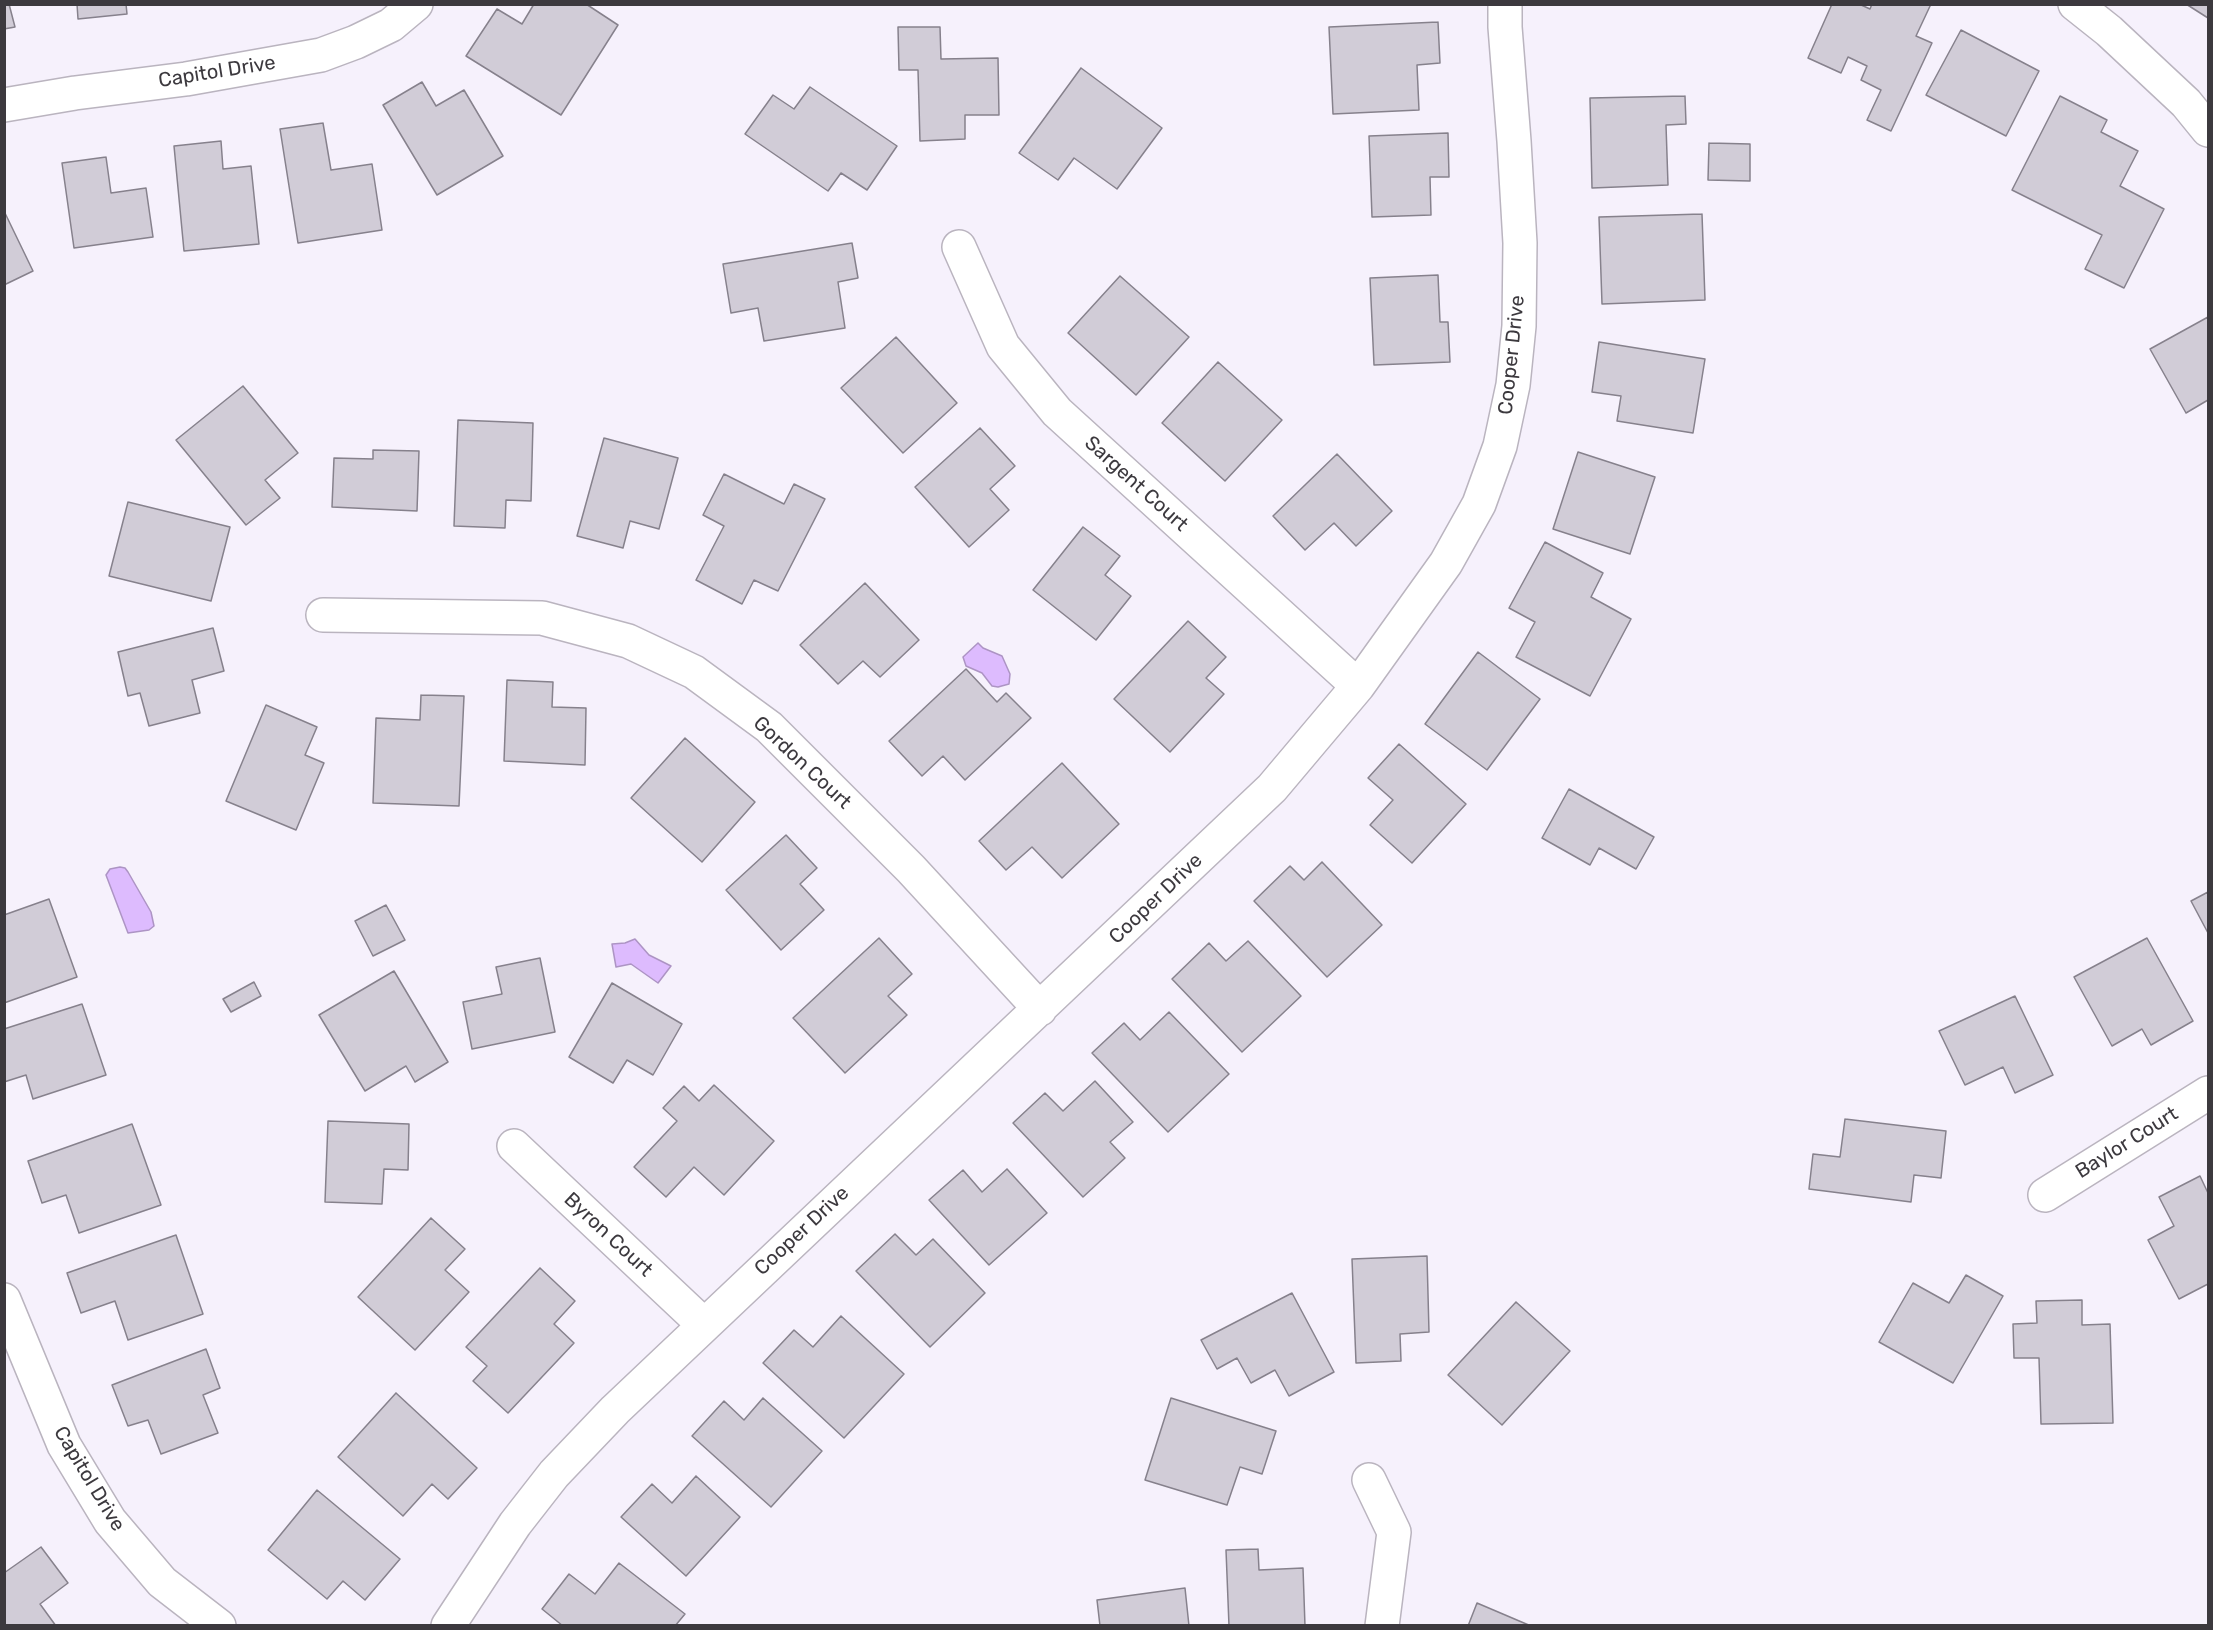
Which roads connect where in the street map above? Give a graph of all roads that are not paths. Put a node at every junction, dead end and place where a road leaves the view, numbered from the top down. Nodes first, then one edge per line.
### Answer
1 (416, 4) edge
2 (1505, 4) edge
3 (2076, 4) edge
4 (4, 105) edge
5 (2208, 130) edge
6 (959, 246) dead end
7 (323, 615) dead end
8 (1358, 686) junction
9 (1040, 1009) junction
10 (2208, 1093) edge
11 (514, 1146) dead end
12 (2045, 1195) dead end
13 (4, 1300) edge
14 (703, 1324) junction
15 (1369, 1480) dead end
16 (219, 1626) edge
17 (448, 1626) edge
18 (1382, 1626) edge

1 - 4 street, Capitol Drive
2 - 8 street, Cooper Drive
3 - 5 street
6 - 8 street, Sargent Court
7 - 9 street, Gordon Court
8 - 9 street, Cooper Drive
9 - 14 street, Cooper Drive
10 - 12 street, Baylor Court
11 - 14 street, Byron Court
13 - 16 street, Capitol Drive
14 - 17 street, Cooper Drive
15 - 18 street

